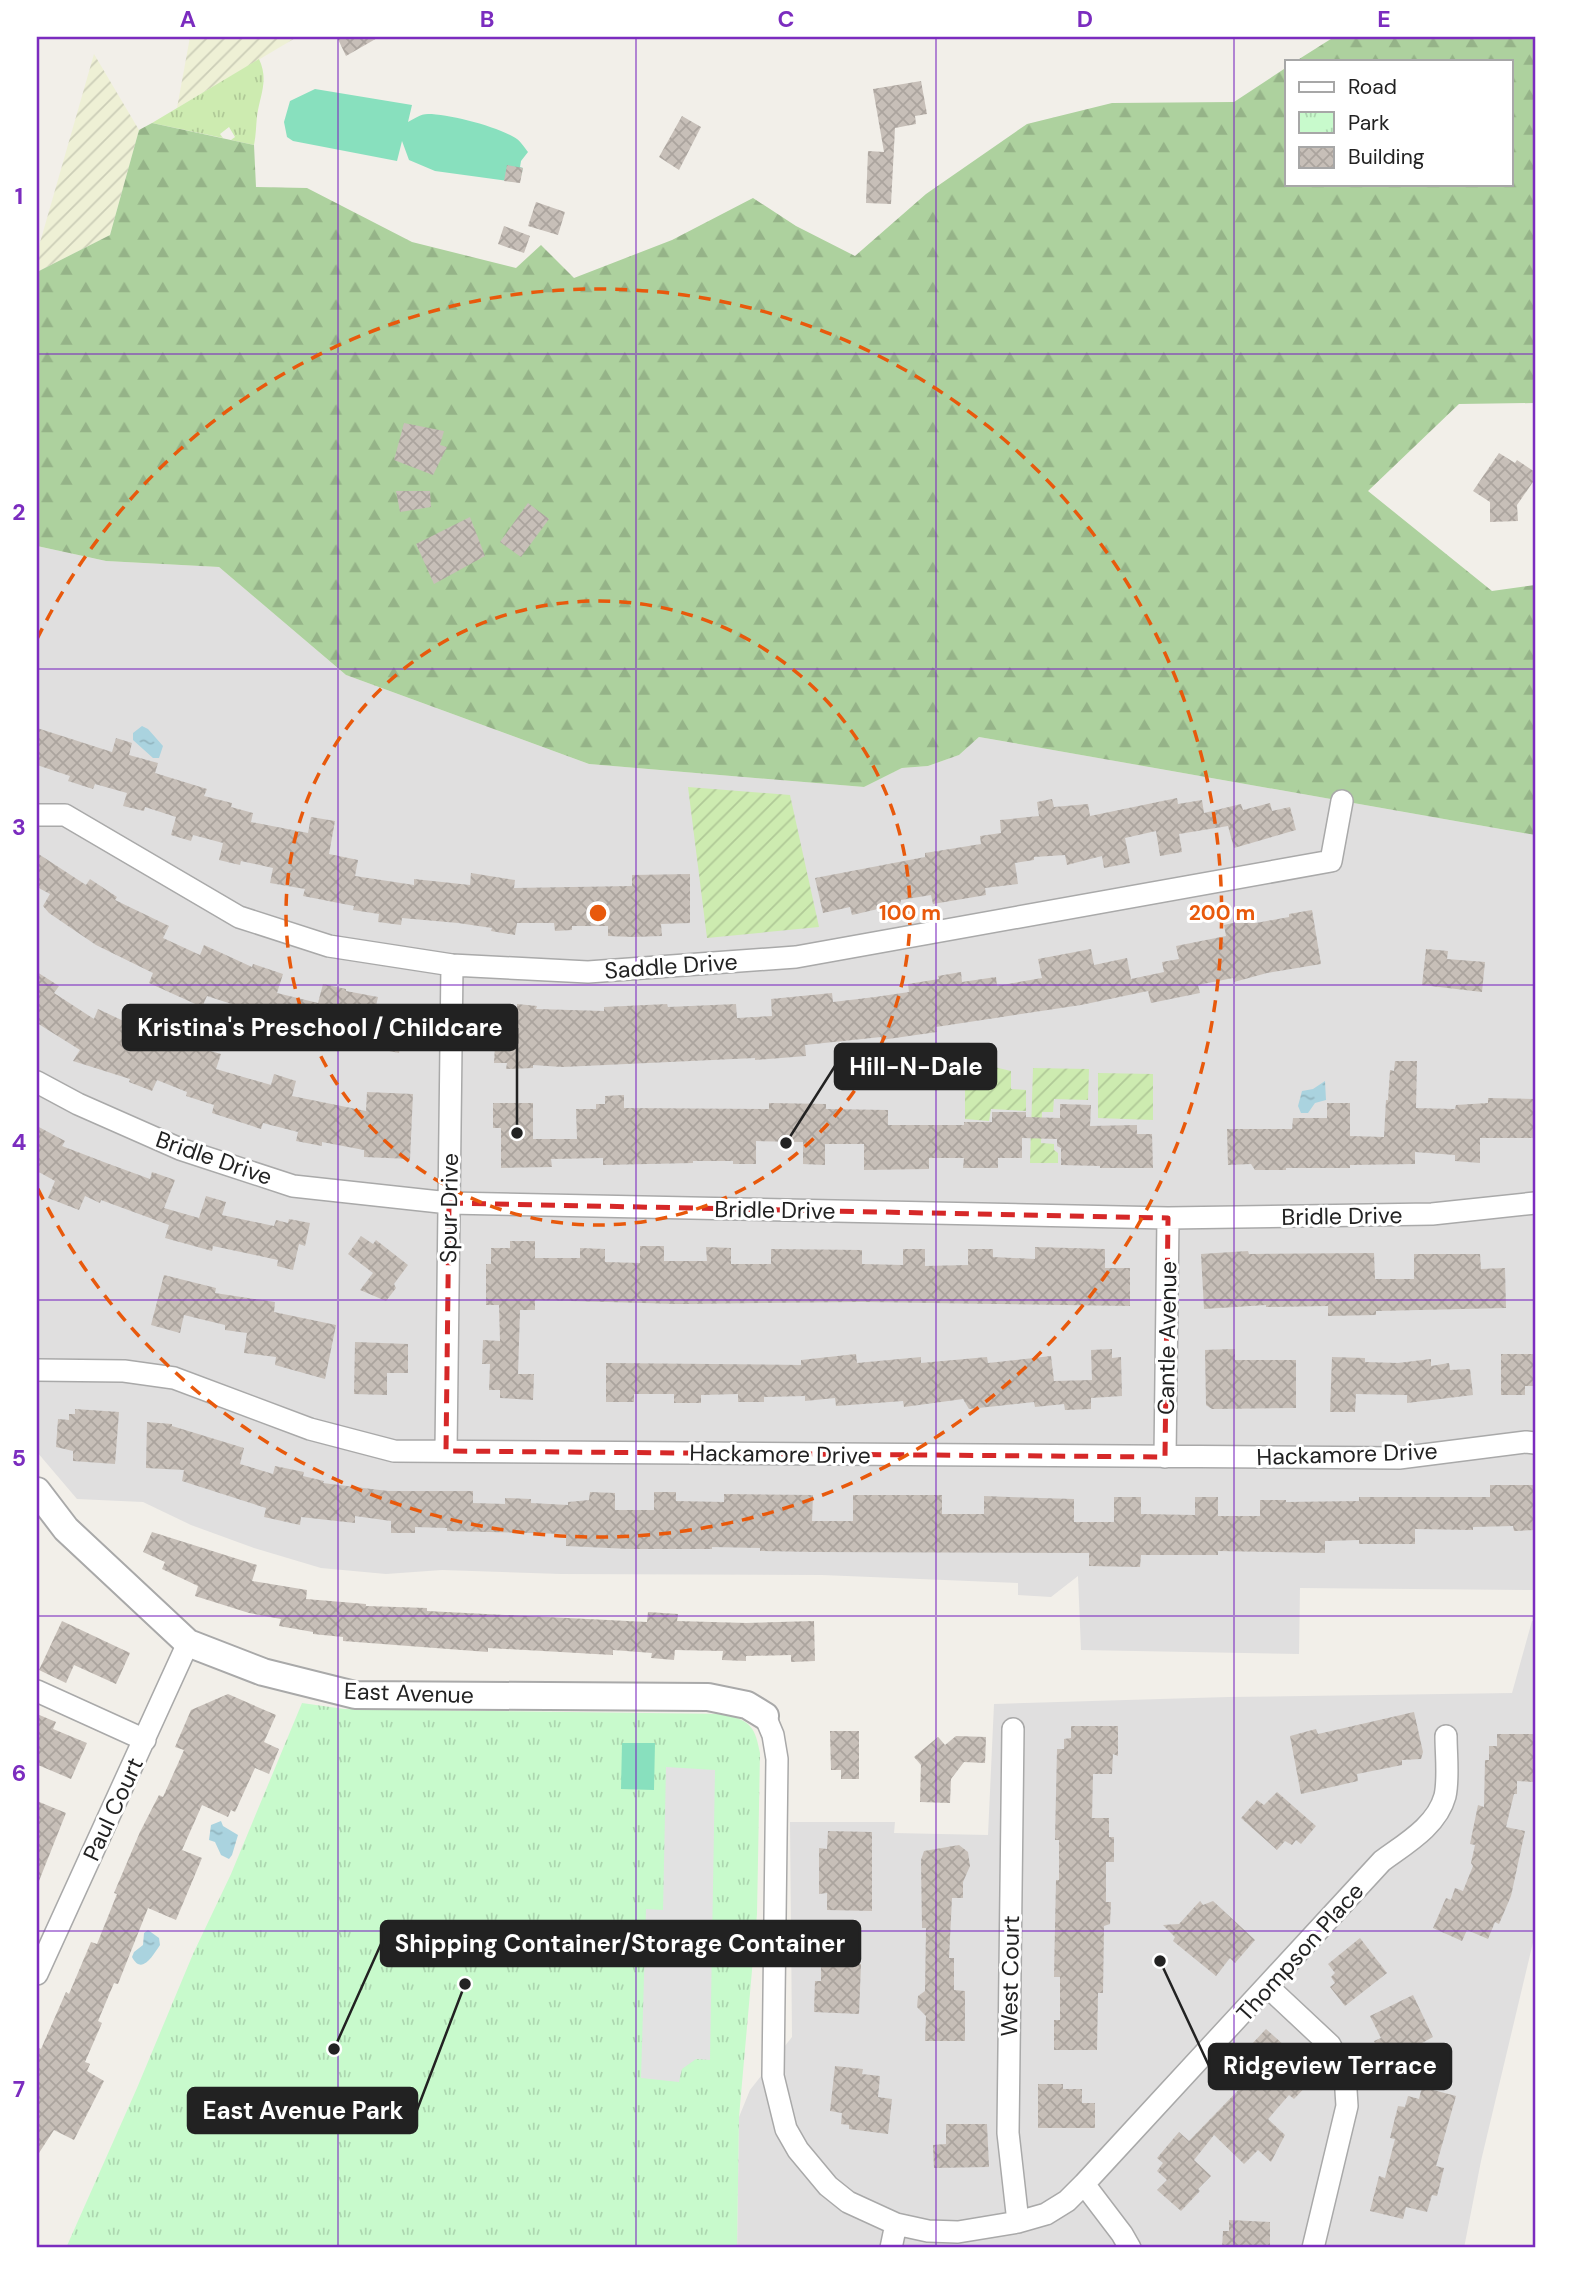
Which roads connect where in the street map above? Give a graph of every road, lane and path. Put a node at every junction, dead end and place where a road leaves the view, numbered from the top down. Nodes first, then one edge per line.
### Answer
1 (1342, 801) dead end
2 (37, 815) edge
3 (452, 965) junction
4 (37, 1082) edge
5 (449, 1203) junction
6 (1535, 1203) edge
7 (1168, 1218) junction
8 (37, 1370) edge
9 (1535, 1443) edge
10 (446, 1451) junction
11 (1165, 1457) junction
12 (37, 1491) edge
13 (188, 1643) junction
14 (37, 1691) edge
15 (765, 1716) joint
16 (1013, 1729) dead end
17 (1446, 1736) dead end
18 (145, 1740) junction
19 (37, 1974) edge
20 (1268, 1987) junction
21 (1084, 2184) junction
22 (1018, 2222) junction
23 (896, 2224) junction
24 (891, 2248) edge
25 (1130, 2248) edge
26 (1313, 2248) edge

1 - 3 street, Saddle Drive
2 - 3 street, Saddle Drive
3 - 5 street, Spur Drive
4 - 5 street, Bridle Drive
5 - 7 street, Bridle Drive
5 - 10 street, Spur Drive
6 - 7 street, Bridle Drive
7 - 11 street, Cantle Avenue
8 - 10 street, Hackamore Drive
9 - 11 street, Hackamore Drive
10 - 11 street, Hackamore Drive
12 - 13 street, East Avenue
13 - 15 street, East Avenue
13 - 18 street, Paul Court
14 - 18 street
15 - 23 street, Thompson Place
16 - 22 street, West Court
17 - 20 street, Thompson Place
18 - 19 street, Paul Court
20 - 21 street, Thompson Place
20 - 26 street
21 - 22 street, Thompson Place
21 - 25 street
22 - 23 street, Thompson Place
23 - 24 street

